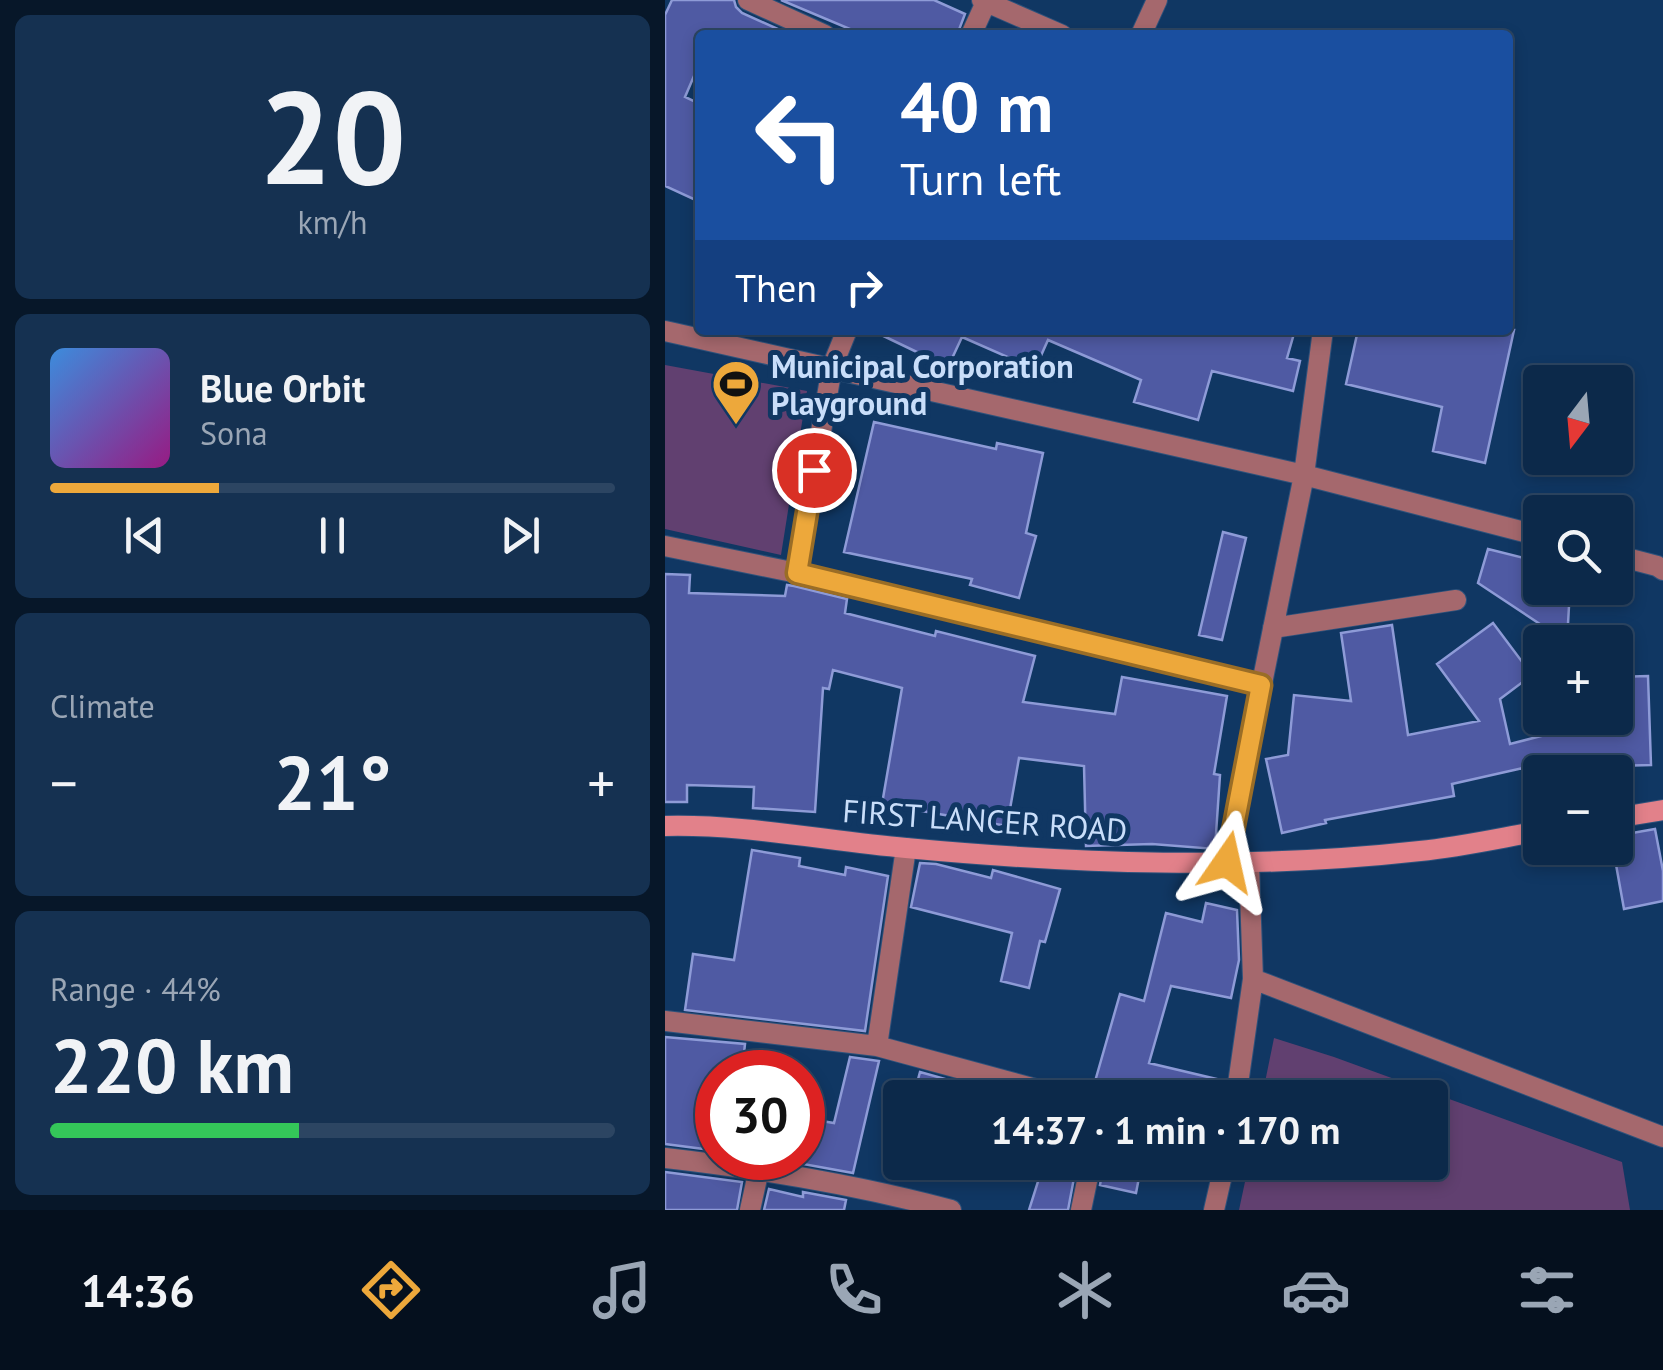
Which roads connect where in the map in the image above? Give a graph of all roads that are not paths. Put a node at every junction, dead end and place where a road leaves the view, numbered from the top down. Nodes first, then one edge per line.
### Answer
1 (748, 0) edge
2 (1157, 0) edge
3 (985, 1) edge
4 (814, 30) edge
5 (973, 30) edge
6 (1052, 30) edge
7 (1143, 30) edge
8 (665, 331) edge
9 (845, 335) edge
10 (1322, 335) edge
11 (832, 367) junction
12 (1304, 475) junction
13 (1523, 532) edge
14 (665, 546) edge
15 (1633, 560) edge
16 (1663, 570) edge
17 (797, 573) junction
18 (1456, 600) dead end
19 (1273, 628) junction
20 (1261, 685) junction
21 (1663, 810) edge
22 (1633, 815) edge
23 (665, 826) edge
24 (1523, 834) edge
25 (906, 848) junction
26 (1227, 862) junction
27 (1249, 864) junction
28 (1253, 979) junction
29 (665, 1021) edge
30 (877, 1046) junction
31 (1003, 1080) edge
32 (1239, 1080) edge
33 (1663, 1137) edge
34 (665, 1158) edge
35 (695, 1162) edge
36 (757, 1180) edge
37 (815, 1180) edge
38 (1087, 1180) edge
39 (1221, 1180) edge
40 (750, 1210) edge
41 (951, 1210) edge
42 (1081, 1210) edge
43 (1214, 1210) edge

1 - 4 street
2 - 7 street
3 - 5 street
3 - 6 street
8 - 11 street
9 - 11 street
10 - 12 street
11 - 12 street
11 - 17 street
12 - 13 street
12 - 19 street
14 - 17 street
15 - 16 street
17 - 20 street
18 - 19 street
19 - 20 street
20 - 26 street
21 - 22 street
23 - 25 street, FIRST LANCER ROAD
24 - 27 street, FIRST LANCER ROAD
25 - 26 street, FIRST LANCER ROAD
25 - 30 street
26 - 27 street, FIRST LANCER ROAD
27 - 28 street
28 - 32 street
28 - 33 street
29 - 30 street
30 - 31 street
34 - 35 street
36 - 40 street
37 - 41 street
38 - 42 street
39 - 43 street

